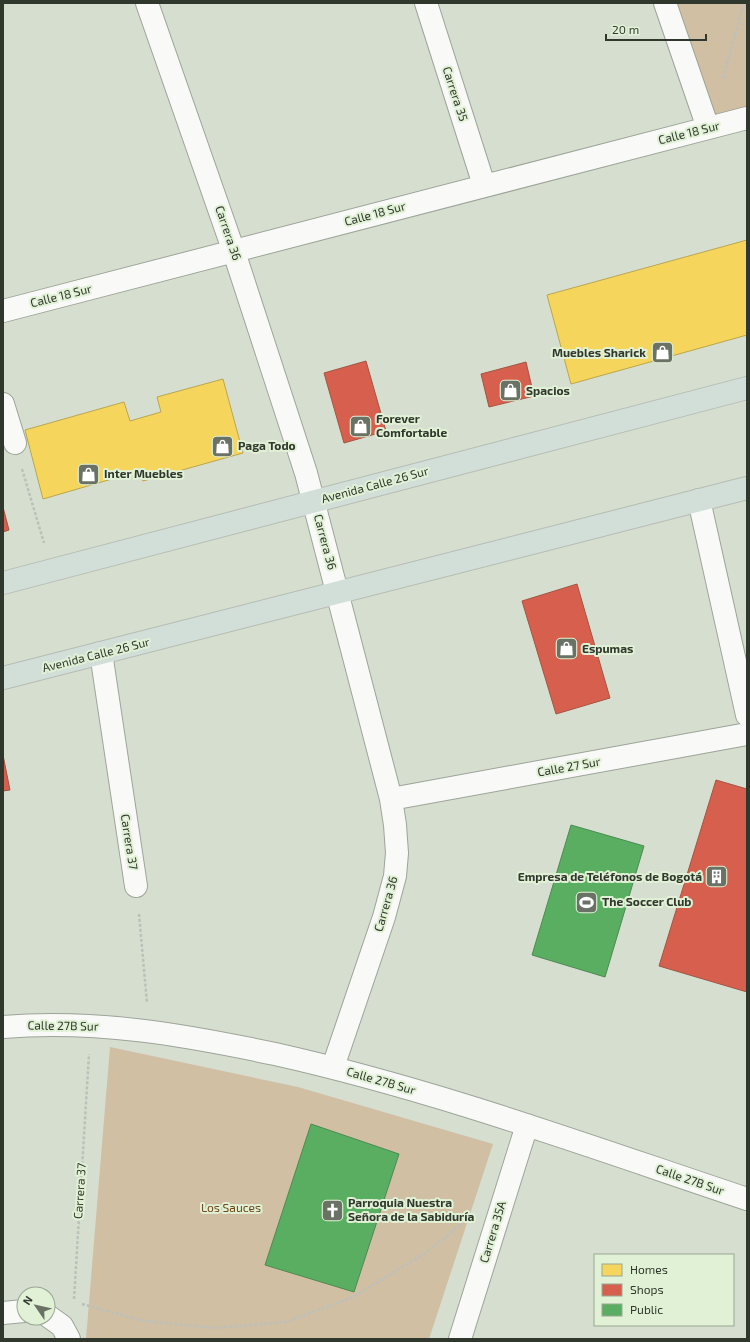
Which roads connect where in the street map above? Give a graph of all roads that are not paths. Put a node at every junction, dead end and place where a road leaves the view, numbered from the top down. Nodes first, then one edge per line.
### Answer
1 (146, 3) edge
2 (426, 3) edge
3 (665, 3) edge
4 (747, 118) edge
5 (708, 128) junction
6 (484, 185) junction
7 (234, 252) junction
8 (3, 311) edge
9 (747, 388) edge
10 (3, 404) edge
11 (15, 444) road end
12 (747, 488) edge
13 (698, 500) junction
14 (314, 501) junction
15 (3, 583) edge
16 (338, 593) junction
17 (102, 653) junction
18 (3, 678) edge
19 (747, 715) edge
20 (747, 734) edge
21 (391, 799) junction
22 (136, 886) road end
23 (3, 1027) edge
24 (333, 1067) junction
25 (527, 1125) junction
26 (747, 1200) edge
27 (16, 1312) edge
28 (3, 1313) edge
29 (56, 1321) edge
30 (69, 1339) edge
31 (460, 1339) edge

1 - 7 street, Carrera 36
2 - 6 street, Carrera 35
3 - 5 street
4 - 5 street, Calle 18 Sur
5 - 6 street, Calle 18 Sur
6 - 7 street, Calle 18 Sur
7 - 8 street, Calle 18 Sur
7 - 14 street, Carrera 36
9 - 14 main road, Avenida Calle 26 Sur
10 - 11 street
12 - 13 main road, Avenida Calle 26 Sur
13 - 16 main road, Avenida Calle 26 Sur
13 - 19 street
14 - 15 main road, Avenida Calle 26 Sur
14 - 16 street, Carrera 36
16 - 17 main road, Avenida Calle 26 Sur
16 - 21 street, Carrera 36
17 - 18 main road, Avenida Calle 26 Sur
17 - 22 street, Carrera 37
20 - 21 street, Calle 27 Sur
21 - 24 street, Carrera 36
23 - 24 street, Calle 27B Sur
24 - 25 street, Calle 27B Sur
25 - 26 street, Calle 27B Sur
25 - 31 street, Carrera 35A
27 - 28 street
29 - 30 street

